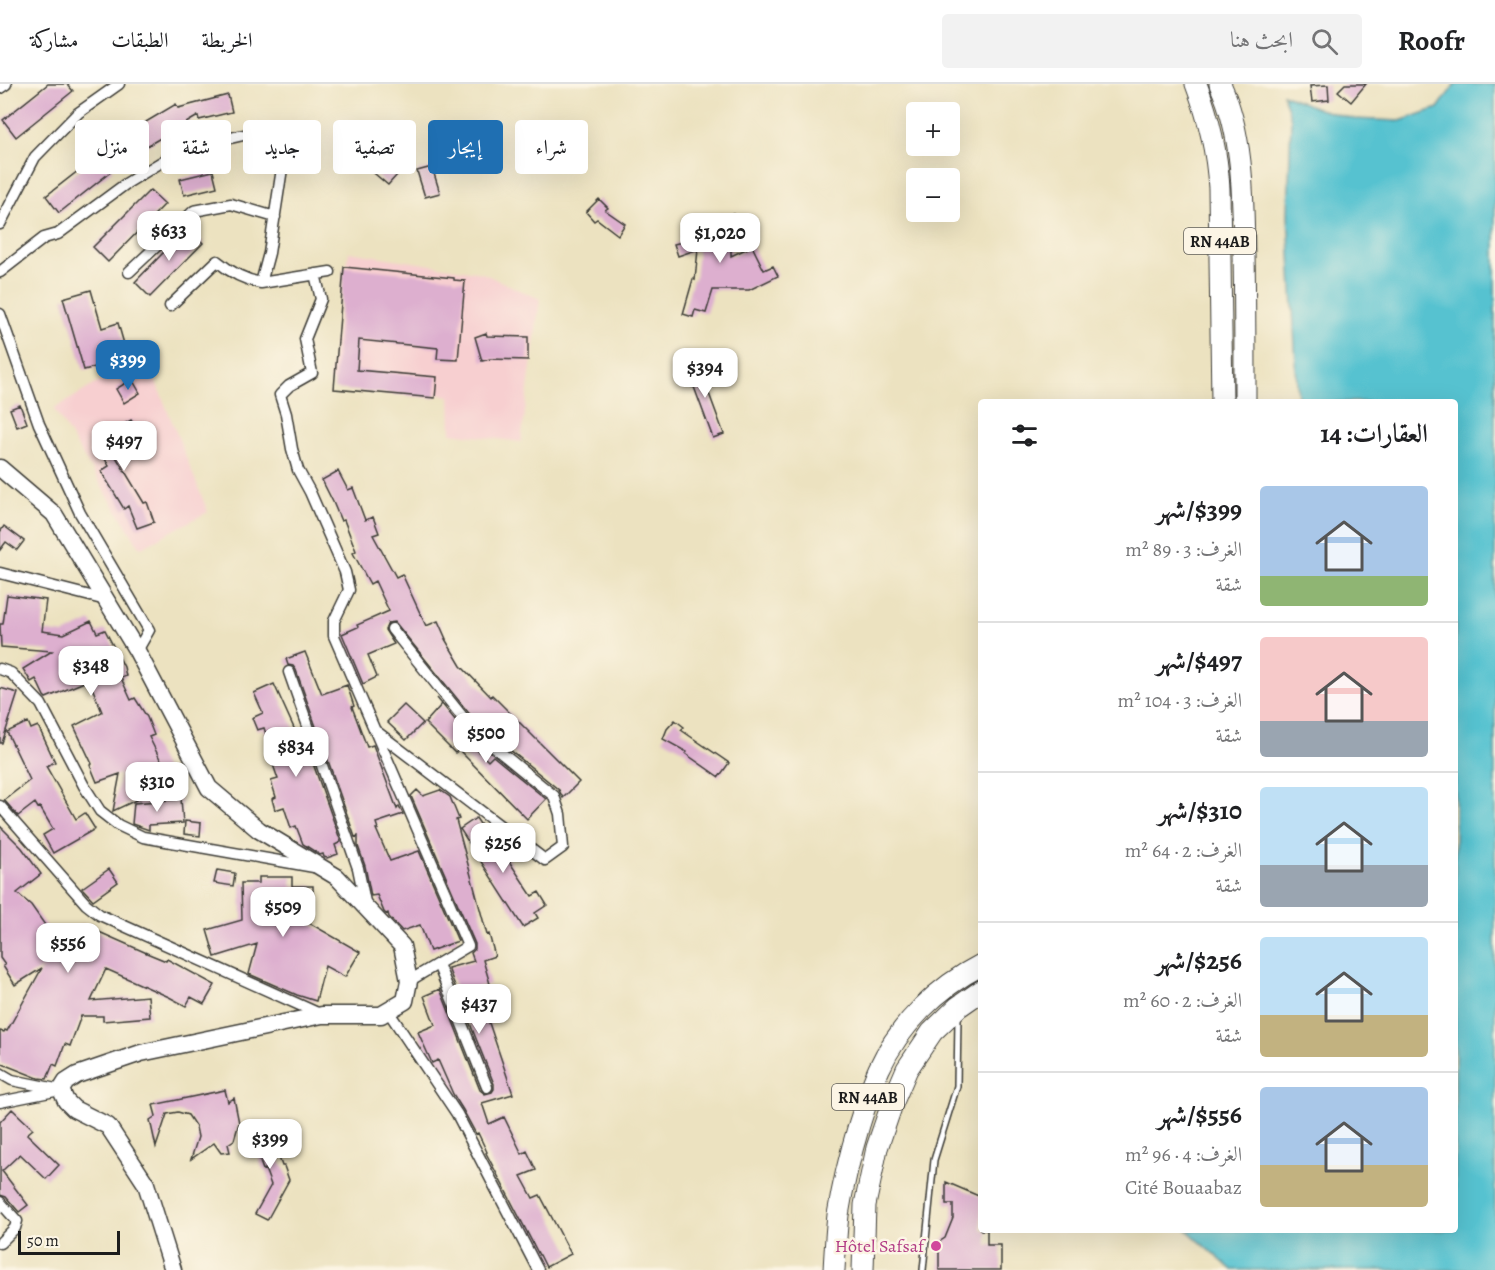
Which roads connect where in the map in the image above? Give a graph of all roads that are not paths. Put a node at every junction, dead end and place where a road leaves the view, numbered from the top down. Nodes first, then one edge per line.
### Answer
1 (6, 84) edge
2 (119, 84) edge
3 (1196, 84) edge
4 (1224, 86) edge
5 (0, 88) edge
6 (275, 217) junction
7 (0, 224) edge
8 (0, 272) edge
9 (129, 272) dead end
10 (330, 272) dead end
11 (315, 274) junction
12 (261, 283) junction
13 (170, 306) dead end
14 (0, 314) edge
15 (1222, 399) edge
16 (1245, 399) edge
17 (0, 468) edge
18 (0, 573) edge
19 (106, 600) junction
20 (392, 629) dead end
21 (137, 651) junction
22 (0, 669) edge
23 (289, 672) dead end
24 (376, 732) junction
25 (0, 806) edge
26 (324, 869) junction
27 (366, 907) junction
28 (438, 964) junction
29 (978, 967) edge
30 (410, 981) junction
31 (978, 993) edge
32 (958, 1006) junction
33 (388, 1011) junction
34 (322, 1015) junction
35 (0, 1073) edge
36 (487, 1087) dead end
37 (61, 1090) junction
38 (0, 1102) edge
39 (0, 1202) edge
40 (0, 1243) edge
41 (174, 1270) edge
42 (538, 1270) edge
43 (834, 1270) edge
44 (863, 1270) edge
45 (923, 1270) edge

1 - 5 street
2 - 7 street
3 - 15 highway, RN 44AB
4 - 16 highway, RN 44AB
6 - 8 street
6 - 9 street
6 - 12 street
10 - 11 street
11 - 12 street
11 - 24 street
12 - 13 street
14 - 21 street
17 - 19 street
18 - 19 street
19 - 21 street
20 - 24 street
21 - 26 street
22 - 26 street
23 - 27 street
24 - 28 street
25 - 34 street
26 - 27 street
27 - 30 street
28 - 30 street
28 - 36 street
29 - 43 highway, RN 44AB
30 - 33 street
31 - 32 highway, RN 44AB
32 - 44 highway, RN 44AB
32 - 45 lane
33 - 34 street
33 - 42 street
34 - 37 street
35 - 37 street
37 - 38 street
37 - 41 street
39 - 40 street

